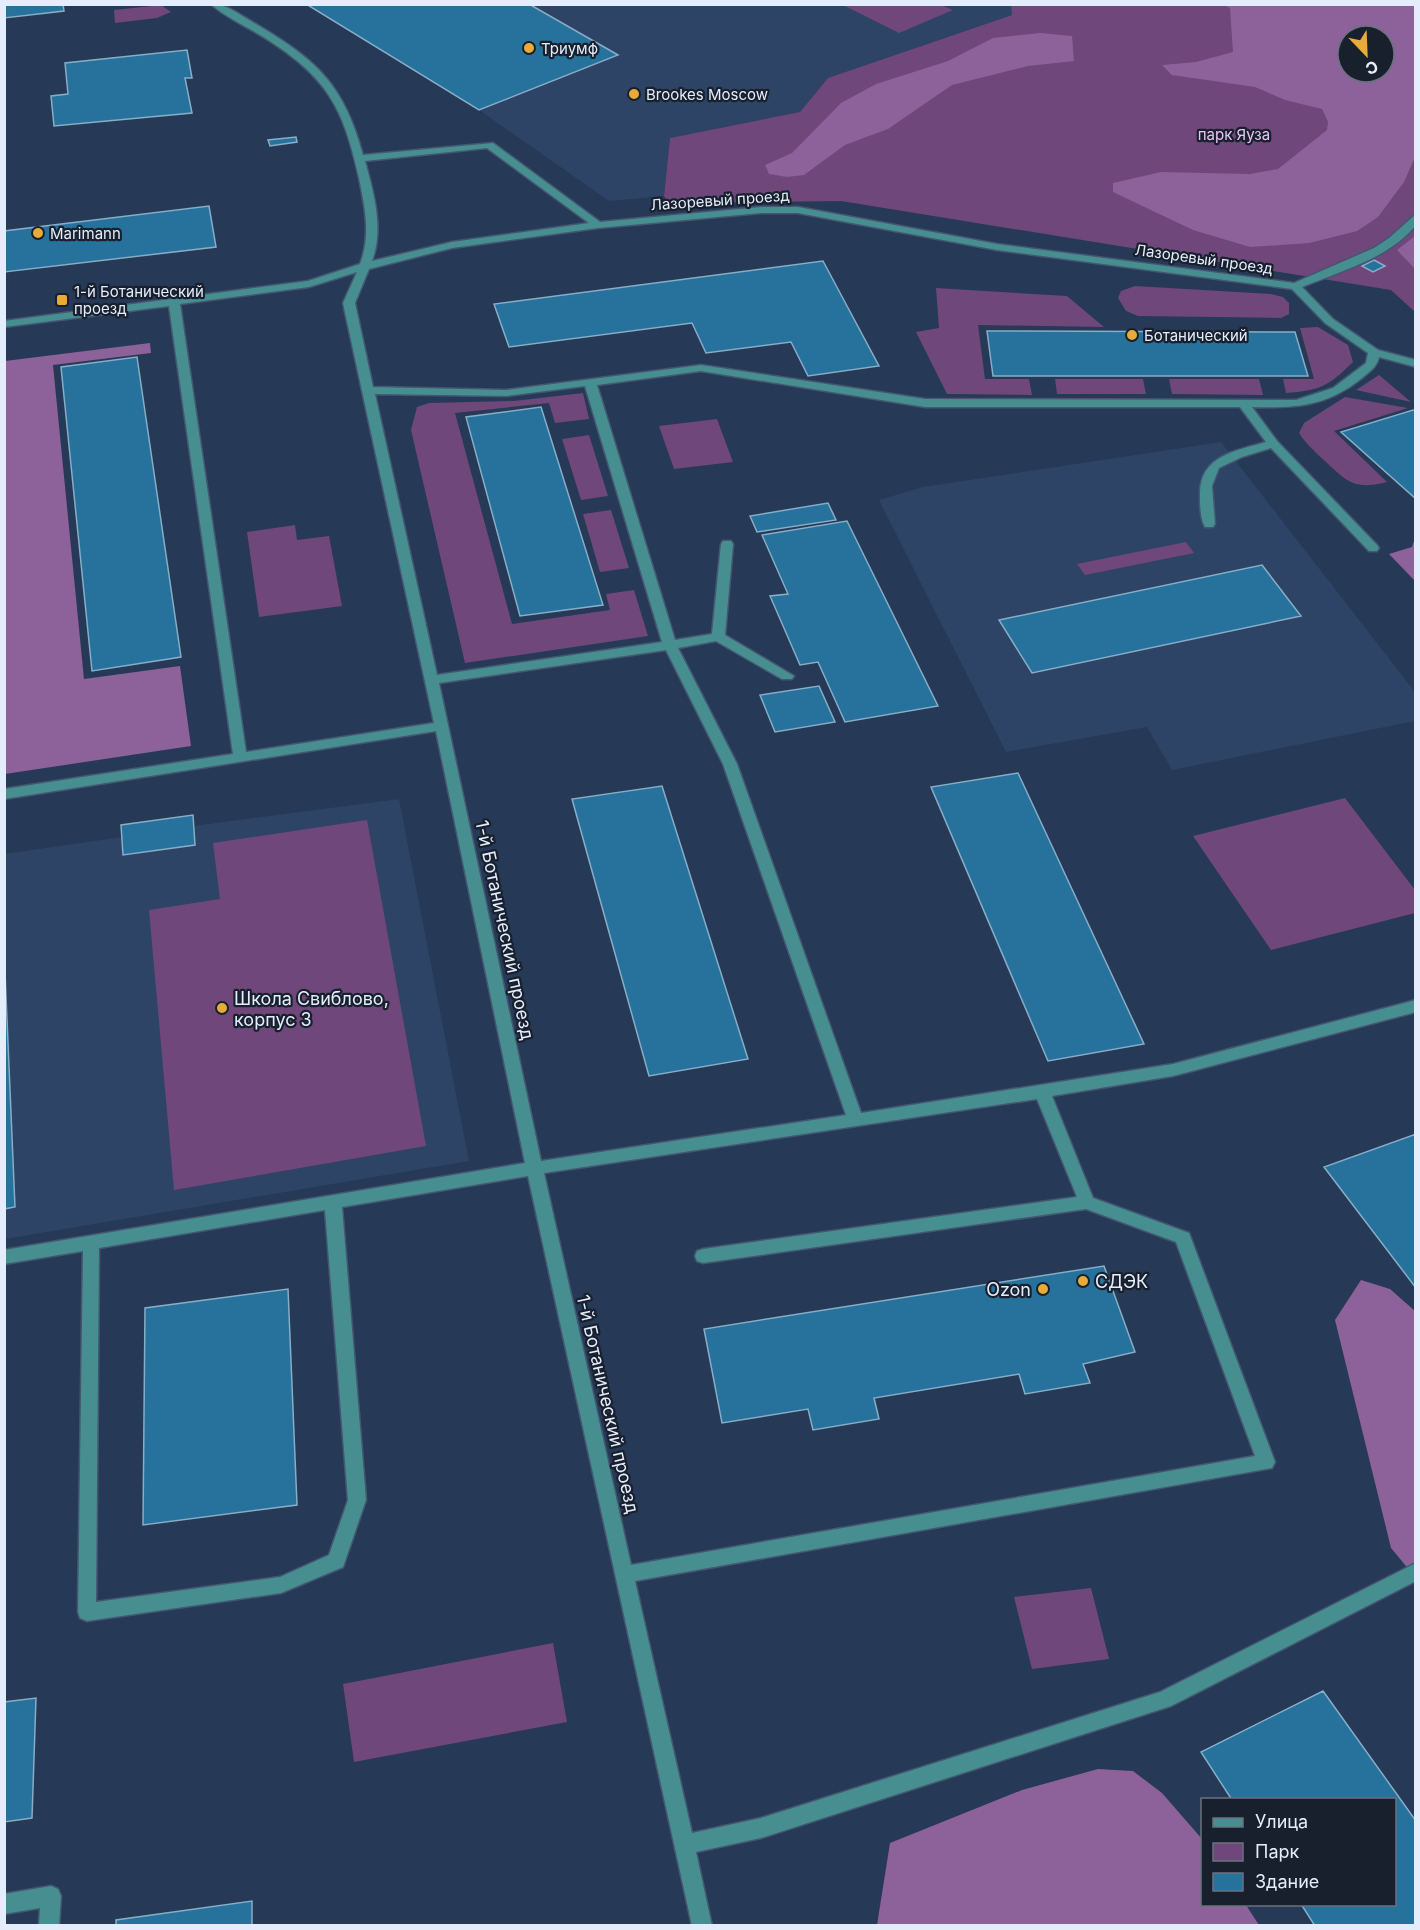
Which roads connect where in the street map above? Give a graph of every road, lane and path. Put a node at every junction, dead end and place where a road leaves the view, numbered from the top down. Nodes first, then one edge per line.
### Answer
1 (215, 4) edge
2 (358, 159) junction
3 (1416, 217) edge
4 (598, 225) junction
5 (363, 267) junction
6 (1295, 286) junction
7 (174, 303) junction
8 (4, 324) edge
9 (1374, 352) junction
10 (1416, 364) edge
11 (590, 382) junction
12 (368, 390) junction
13 (1243, 404) junction
14 (1273, 444) junction
15 (1209, 524) dead end
16 (727, 544) dead end
17 (1373, 548) dead end
18 (718, 637) junction
19 (670, 645) junction
20 (787, 676) dead end
21 (432, 680) junction
22 (442, 726) junction
23 (240, 757) junction
24 (4, 794) edge
25 (1416, 1006) edge
26 (1042, 1092) junction
27 (856, 1120) junction
28 (535, 1168) junction
29 (1087, 1202) junction
30 (333, 1203) junction
31 (92, 1243) junction
32 (703, 1256) dead end
33 (4, 1257) edge
34 (1416, 1571) edge
35 (626, 1574) junction
36 (684, 1845) junction
37 (4, 1904) edge
38 (49, 1926) edge
39 (702, 1926) edge

1 - 2 street, 1-й Ботанический проезд
2 - 4 street
2 - 5 street, 1-й Ботанический проезд
3 - 6 street
4 - 5 street, Лазоревый проезд
4 - 6 street, Лазоревый проезд
5 - 7 street, Лазоревый проезд
5 - 12 street, 1-й Ботанический проезд
6 - 9 street, Лазоревый проезд
7 - 8 street, Лазоревый проезд
7 - 23 street
9 - 10 street, Лазоревый проезд
9 - 13 street
11 - 12 street
11 - 13 street
11 - 19 street
12 - 21 street, 1-й Ботанический проезд
13 - 14 street
14 - 15 street
14 - 17 street
16 - 18 street
18 - 19 street
18 - 20 street
19 - 21 street
19 - 27 street
21 - 22 street, 1-й Ботанический проезд
22 - 23 street
22 - 28 street, 1-й Ботанический проезд
23 - 24 street
25 - 26 street
26 - 27 street
26 - 29 street
27 - 28 street
28 - 30 street
28 - 35 street, 1-й Ботанический проезд
29 - 32 street
29 - 35 street
30 - 31 street
30 - 31 street
31 - 33 street
34 - 36 street
35 - 36 street, 1-й Ботанический проезд
36 - 39 street, 1-й Ботанический проезд
37 - 38 street

